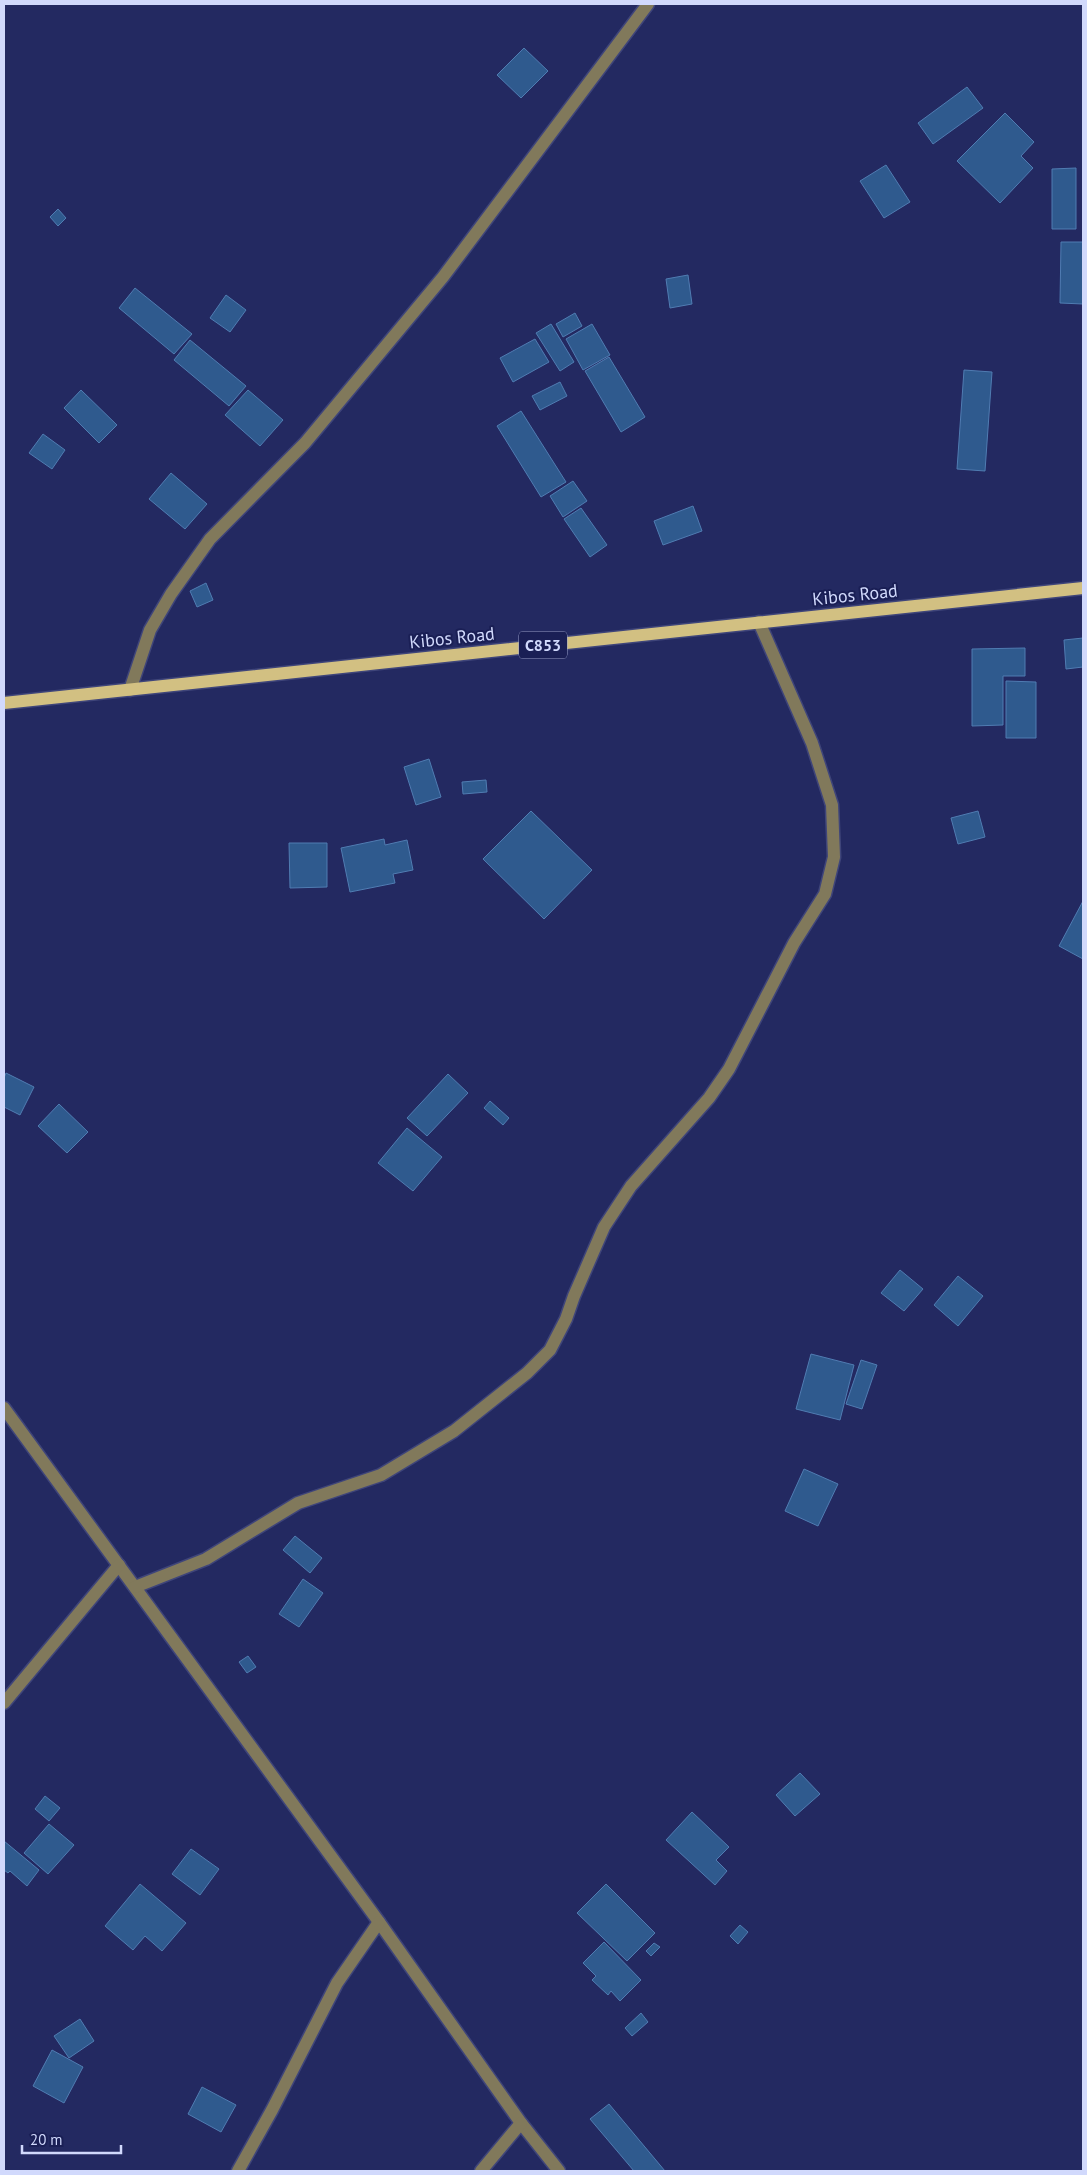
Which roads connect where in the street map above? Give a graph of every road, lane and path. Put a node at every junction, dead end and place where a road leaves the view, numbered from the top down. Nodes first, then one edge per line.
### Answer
1 (648, 4) edge
2 (1083, 588) edge
3 (759, 622) junction
4 (130, 690) junction
5 (4, 703) edge
6 (4, 1408) edge
7 (119, 1565) junction
8 (135, 1588) junction
9 (4, 1703) edge
10 (378, 1922) junction
11 (521, 2123) junction
12 (238, 2171) edge
13 (481, 2171) edge
14 (559, 2171) edge

1 - 4 street
2 - 3 main road, Kibos Road / C853
3 - 4 main road, Kibos Road / C853
3 - 8 street
4 - 5 main road, Kibos Road / C853
6 - 7 street
7 - 8 street
7 - 9 street
8 - 10 street
10 - 11 street
10 - 12 street
11 - 13 street
11 - 14 street

